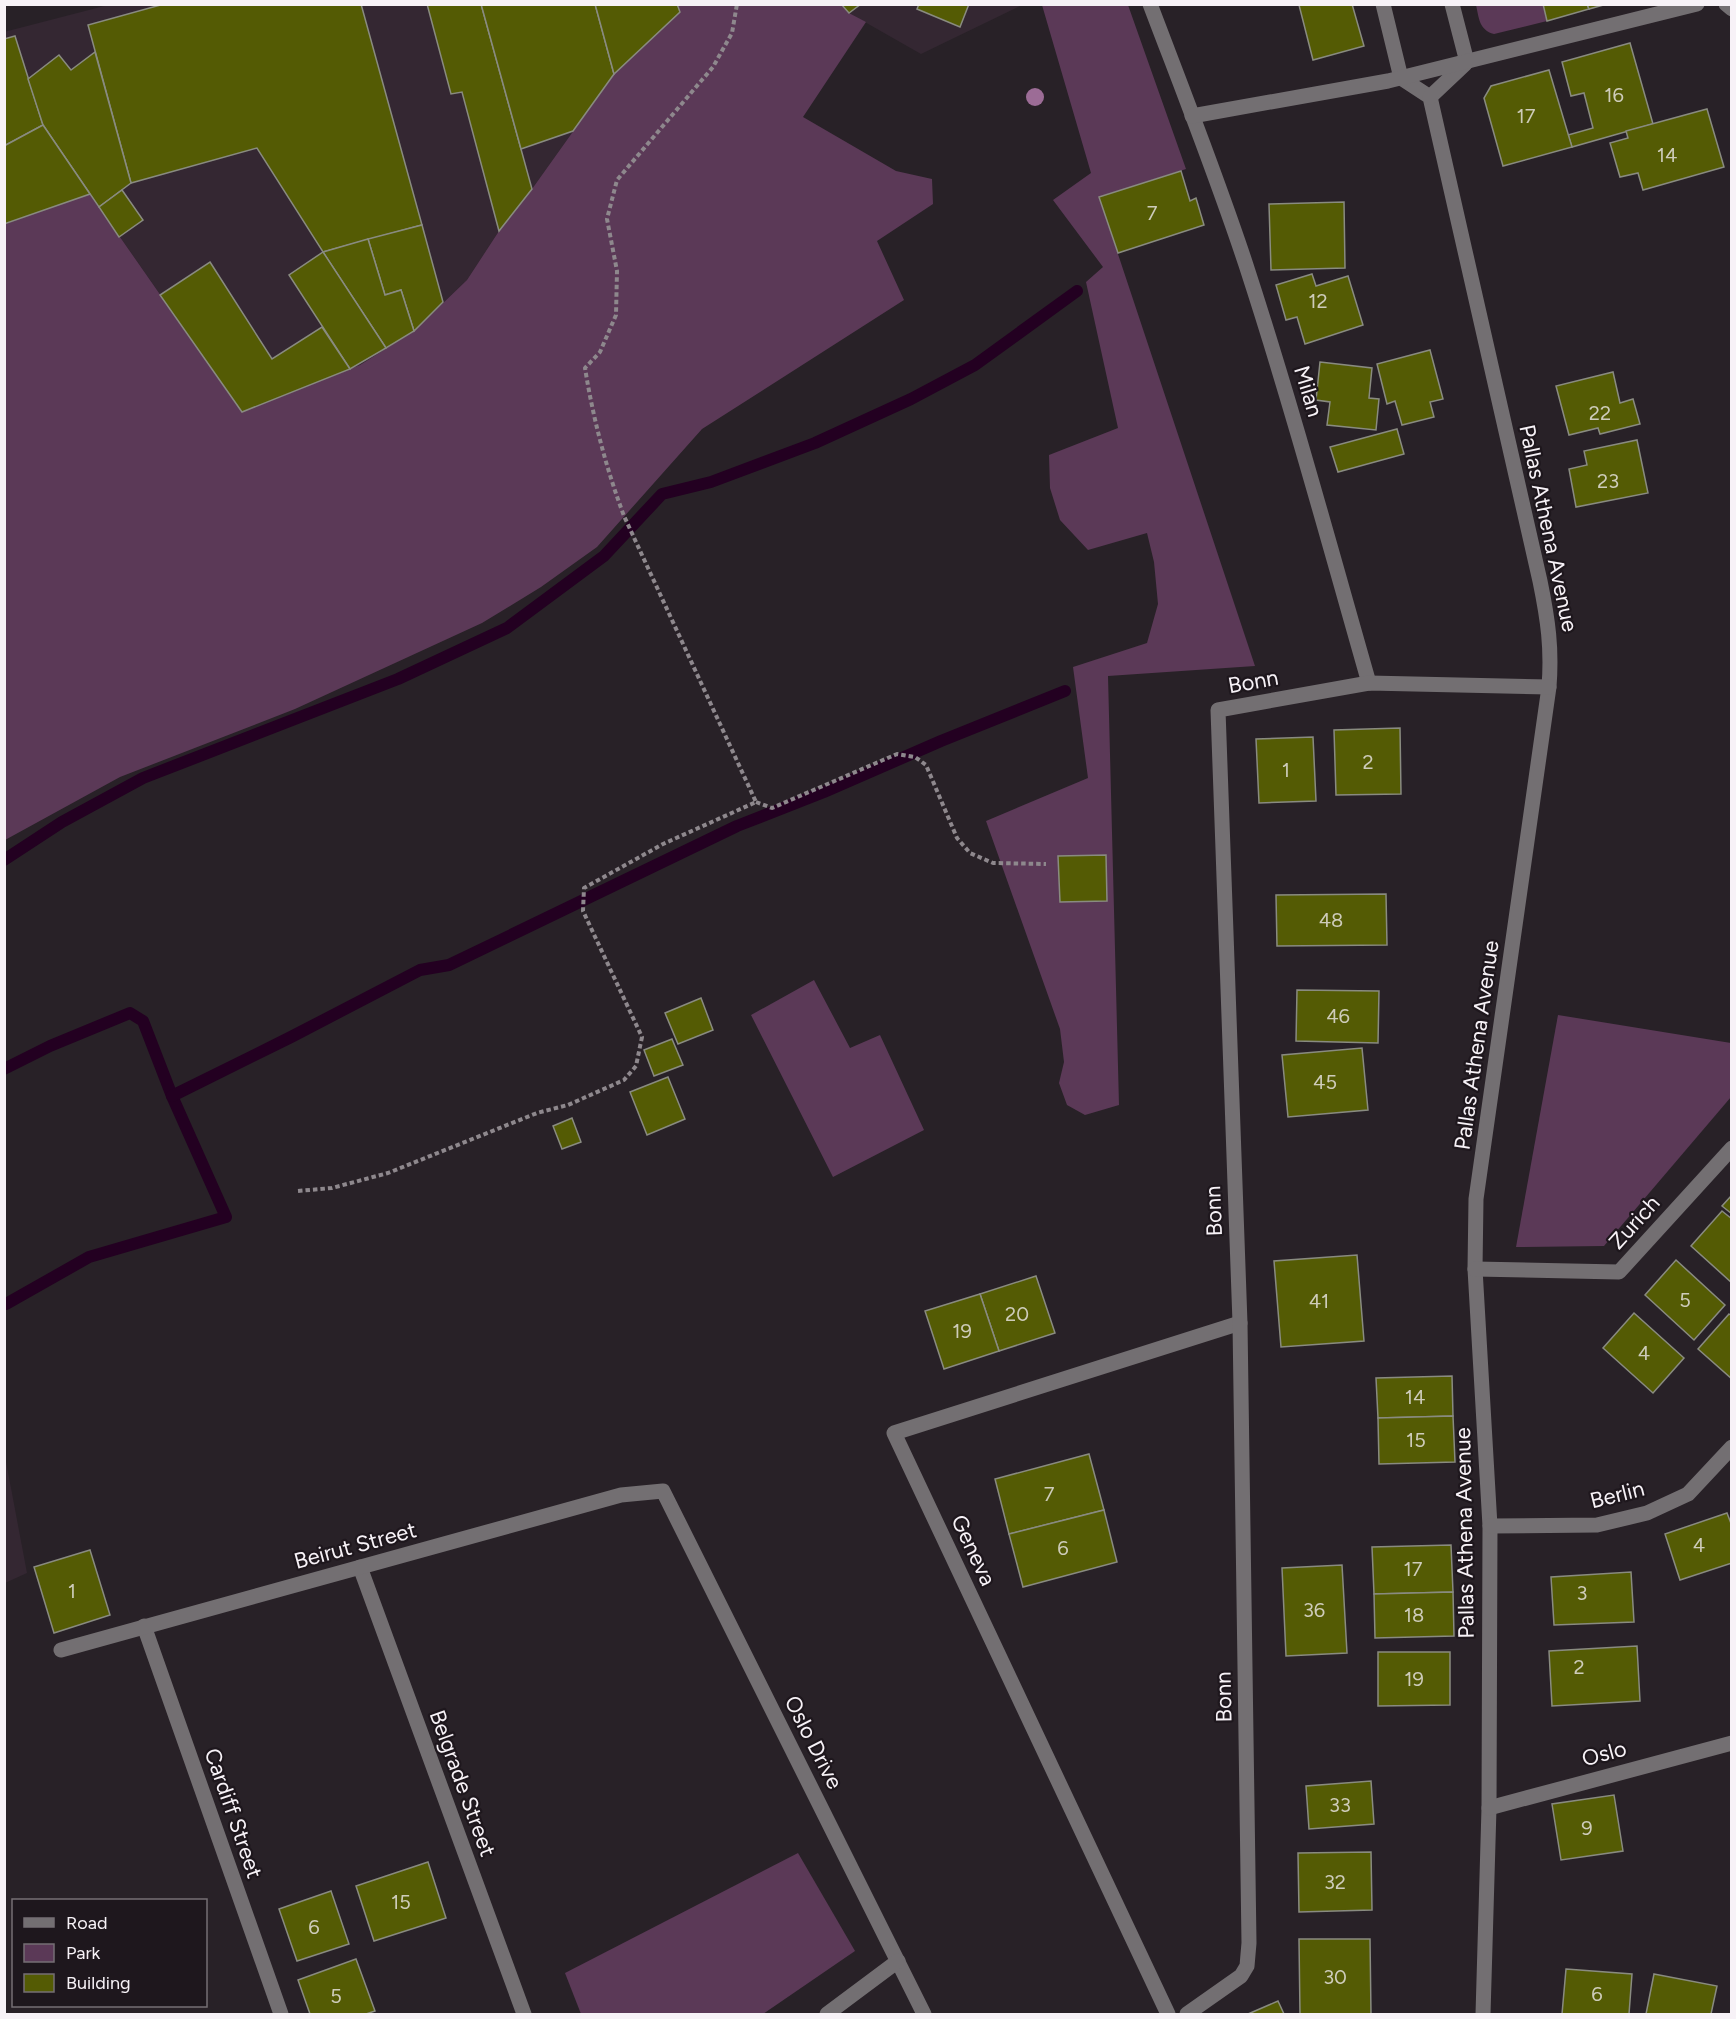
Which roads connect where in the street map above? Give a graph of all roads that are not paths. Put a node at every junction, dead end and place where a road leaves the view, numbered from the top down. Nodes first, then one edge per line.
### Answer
1 (1150, 4) edge
2 (1383, 4) edge
3 (1452, 4) edge
4 (1696, 4) edge
5 (1726, 4) edge
6 (1731, 9) edge
7 (1467, 62) junction
8 (1401, 78) junction
9 (1430, 97) junction
10 (1192, 116) junction
11 (1370, 683) junction
12 (1549, 687) junction
13 (1731, 1148) edge
14 (1475, 1269) junction
15 (1240, 1323) junction
16 (1731, 1447) edge
17 (663, 1491) joint
18 (1490, 1526) junction
19 (360, 1567) junction
20 (144, 1626) junction
21 (61, 1650) dead end
22 (1731, 1743) edge
23 (1489, 1808) junction
24 (898, 1961) junction
25 (281, 2014) edge
26 (524, 2014) edge
27 (827, 2014) edge
28 (924, 2014) edge
29 (1168, 2014) edge
30 (1187, 2014) edge
31 (1483, 2014) edge

1 - 10 street, Milan
2 - 8 street
3 - 7 street
4 - 7 street
5 - 6 street
7 - 8 street
7 - 9 street
8 - 9 street
8 - 10 street
9 - 12 street, Pallas Athena Avenue
10 - 11 street, Milan
11 - 12 street, Bonn
11 - 15 street, Bonn
12 - 14 street, Pallas Athena Avenue
13 - 14 street, Zurich
14 - 18 street, Pallas Athena Avenue
15 - 29 street, Geneva
15 - 30 street, Bonn
16 - 18 street, Berlin
17 - 19 street, Beirut Street
17 - 24 street, Oslo Drive
18 - 23 street, Pallas Athena Avenue
19 - 20 street, Beirut Street
19 - 26 street, Belgrade Street
20 - 21 street, Beirut Street
20 - 25 street, Cardiff Street
22 - 23 street, Oslo
23 - 31 street, Pallas Athena Avenue
24 - 27 street
24 - 28 street, Oslo Drive

